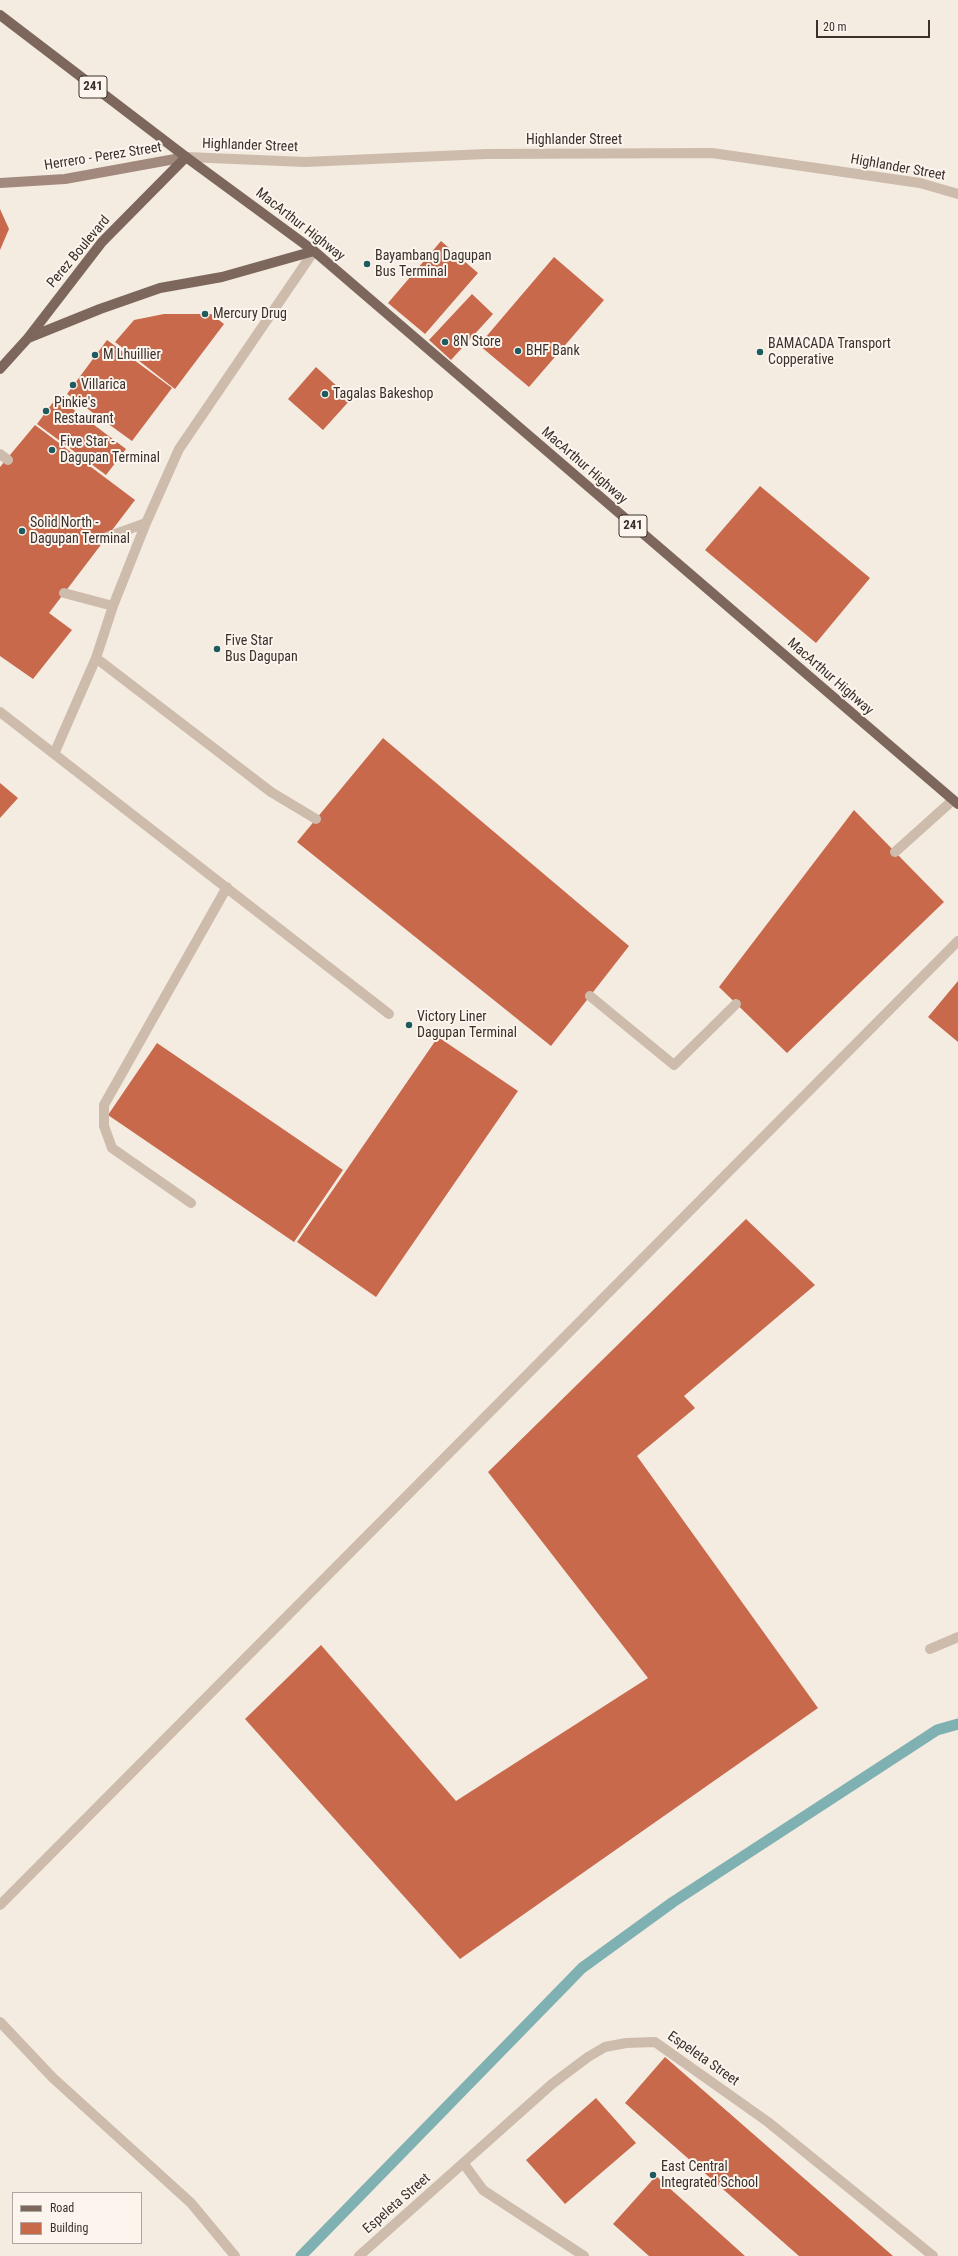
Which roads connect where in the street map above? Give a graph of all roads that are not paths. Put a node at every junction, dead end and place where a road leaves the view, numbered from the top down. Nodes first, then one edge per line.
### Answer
1 (0, 15) edge
2 (186, 158) junction
3 (0, 183) edge
4 (958, 194) edge
5 (314, 252) junction
6 (28, 338) junction
7 (0, 369) edge
8 (146, 523) junction
9 (107, 537) dead end
10 (64, 593) dead end
11 (113, 606) junction
12 (96, 658) junction
13 (0, 712) edge
14 (54, 754) junction
15 (955, 802) edge
16 (316, 819) dead end
17 (896, 852) dead end
18 (227, 888) junction
19 (958, 941) edge
20 (590, 996) dead end
21 (736, 1004) dead end
22 (389, 1014) dead end
23 (191, 1204) dead end
24 (958, 1637) edge
25 (930, 1650) dead end
26 (0, 1905) edge
27 (0, 2022) edge
28 (464, 2164) junction
29 (235, 2256) edge
30 (359, 2256) edge
31 (584, 2256) edge
32 (933, 2256) edge

1 - 2 main road, 241
2 - 3 street, Herrero - Perez Street
2 - 4 street, Highlander Street
2 - 5 main road, MacArthur Highway / 241
2 - 6 main road, Perez Boulevard
5 - 6 main road
5 - 8 street
5 - 15 main road, MacArthur Highway / 241
6 - 7 main road, Perez Boulevard
8 - 9 street
8 - 11 street
10 - 11 street
11 - 12 street
12 - 14 street
12 - 16 street
13 - 14 street
14 - 18 street
15 - 17 street
18 - 22 street
18 - 23 street
19 - 26 street
20 - 21 street
24 - 25 street
27 - 29 street
28 - 30 street, Espeleta Street
28 - 31 street
28 - 32 street, Espeleta Street

